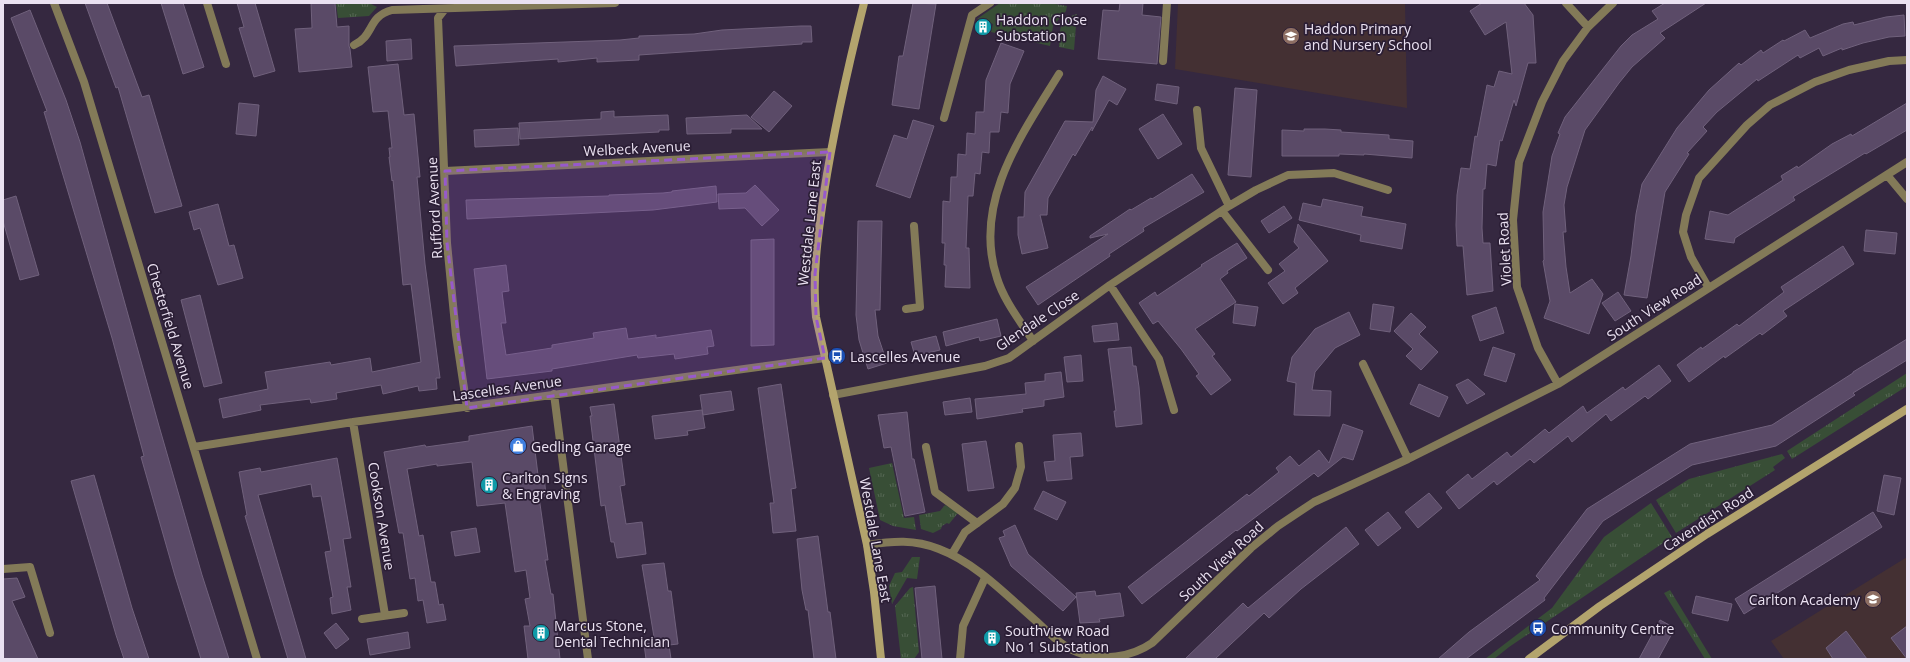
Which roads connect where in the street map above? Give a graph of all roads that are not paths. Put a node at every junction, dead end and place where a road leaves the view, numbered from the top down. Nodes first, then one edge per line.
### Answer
1 (54, 3) edge
2 (207, 3) edge
3 (615, 3) edge
4 (864, 3) edge
5 (990, 3) edge
6 (1167, 3) edge
7 (1566, 3) edge
8 (1613, 3) edge
9 (444, 9) junction
10 (1588, 27) junction
11 (354, 45) dead end
12 (1163, 60) dead end
13 (1907, 60) edge
14 (226, 64) dead end
15 (1059, 74) dead end
16 (1198, 110) dead end
17 (944, 118) dead end
18 (830, 152) junction
19 (1907, 162) edge
20 (445, 171) junction
21 (1887, 175) junction
22 (1388, 190) dead end
23 (1907, 199) edge
24 (1225, 208) junction
25 (914, 226) dead end
26 (1268, 270) dead end
27 (1110, 285) junction
28 (1708, 287) junction
29 (906, 309) dead end
30 (1033, 341) junction
31 (825, 358) junction
32 (1363, 364) dead end
33 (1558, 384) junction
34 (554, 394) junction
35 (833, 395) junction
36 (467, 408) junction
37 (1174, 410) dead end
38 (1907, 410) edge
39 (353, 422) junction
40 (1019, 446) dead end
41 (194, 447) junction
42 (926, 447) dead end
43 (1408, 459) junction
44 (977, 523) junction
45 (867, 545) junction
46 (952, 554) junction
47 (3, 569) edge
48 (985, 578) junction
49 (404, 613) dead end
50 (385, 615) junction
51 (362, 619) dead end
52 (50, 632) dead end
53 (1099, 658) edge
54 (257, 659) edge
55 (588, 659) edge
56 (881, 659) edge
57 (960, 659) edge
58 (1529, 659) edge

1 - 41 street, Chesterfield Avenue
2 - 14 street
3 - 9 street
4 - 18 street, Westdale Lane East
5 - 17 street
6 - 12 street
7 - 10 street
8 - 10 street, Violet Road
9 - 11 street
9 - 20 street, Rufford Avenue
10 - 33 street, Violet Road
13 - 28 street
15 - 30 street
16 - 24 street
18 - 20 street, Welbeck Avenue
18 - 31 street, Westdale Lane East
19 - 21 street, South View Road
20 - 36 street, Rufford Avenue
21 - 23 street
21 - 28 street, South View Road
22 - 24 street, Glendale Close
24 - 26 street
24 - 27 street, Glendale Close
25 - 29 street
27 - 30 street, Glendale Close
27 - 37 street
28 - 33 street, South View Road
30 - 35 street, Glendale Close
31 - 34 street, Lascelles Avenue
31 - 35 street, Westdale Lane East
32 - 43 street
33 - 43 street, South View Road
34 - 36 street, Lascelles Avenue
34 - 55 street
35 - 45 street, Westdale Lane East
36 - 39 street, Lascelles Avenue
38 - 58 street, Cavendish Road
39 - 41 street, Lascelles Avenue
39 - 50 street, Cookson Avenue
40 - 44 street
41 - 54 street, Chesterfield Avenue
42 - 44 street
43 - 53 street, South View Road
44 - 46 street
45 - 46 street, South View Road
45 - 56 street, Westdale Lane East
46 - 48 street, South View Road
47 - 52 street
48 - 53 street, South View Road
48 - 57 street
49 - 50 street
50 - 51 street

